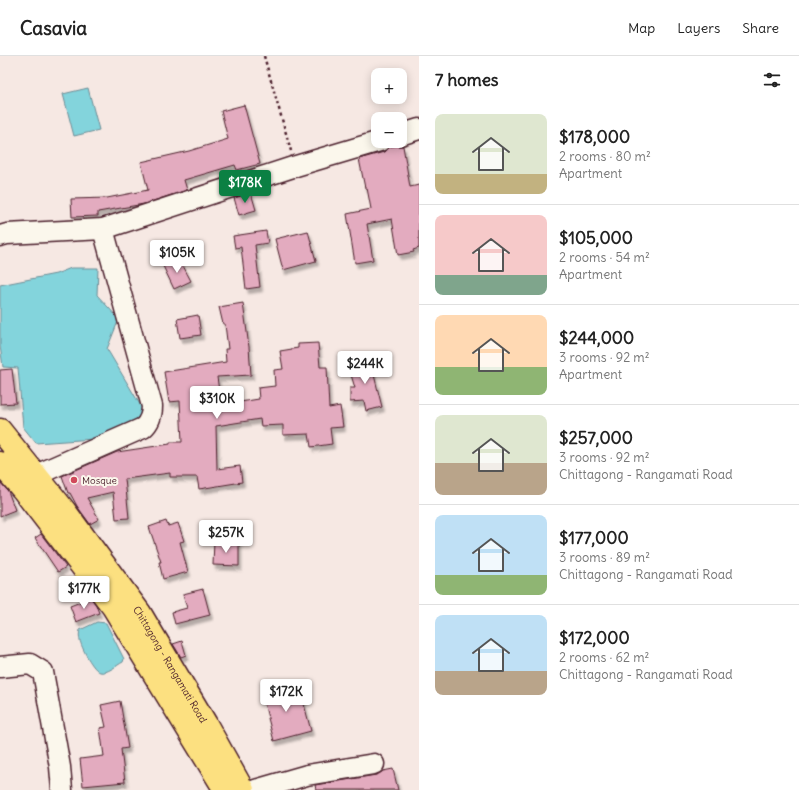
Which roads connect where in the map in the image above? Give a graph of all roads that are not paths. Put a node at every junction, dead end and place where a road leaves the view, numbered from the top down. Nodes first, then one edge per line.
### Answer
1 (419, 130) edge
2 (407, 133) edge
3 (371, 144) edge
4 (103, 229) junction
5 (0, 236) edge
6 (0, 430) edge
7 (0, 463) edge
8 (36, 475) junction
9 (0, 667) edge
10 (374, 764) dead end
11 (62, 790) edge
12 (225, 790) edge
13 (243, 790) edge
14 (255, 790) edge

1 - 2 street
3 - 4 street
4 - 5 street
4 - 8 street
6 - 8 highway, Chittagong - Rangamati Road
7 - 12 highway, Chittagong - Rangamati Road
8 - 13 highway, Chittagong - Rangamati Road
9 - 11 street
10 - 14 street

